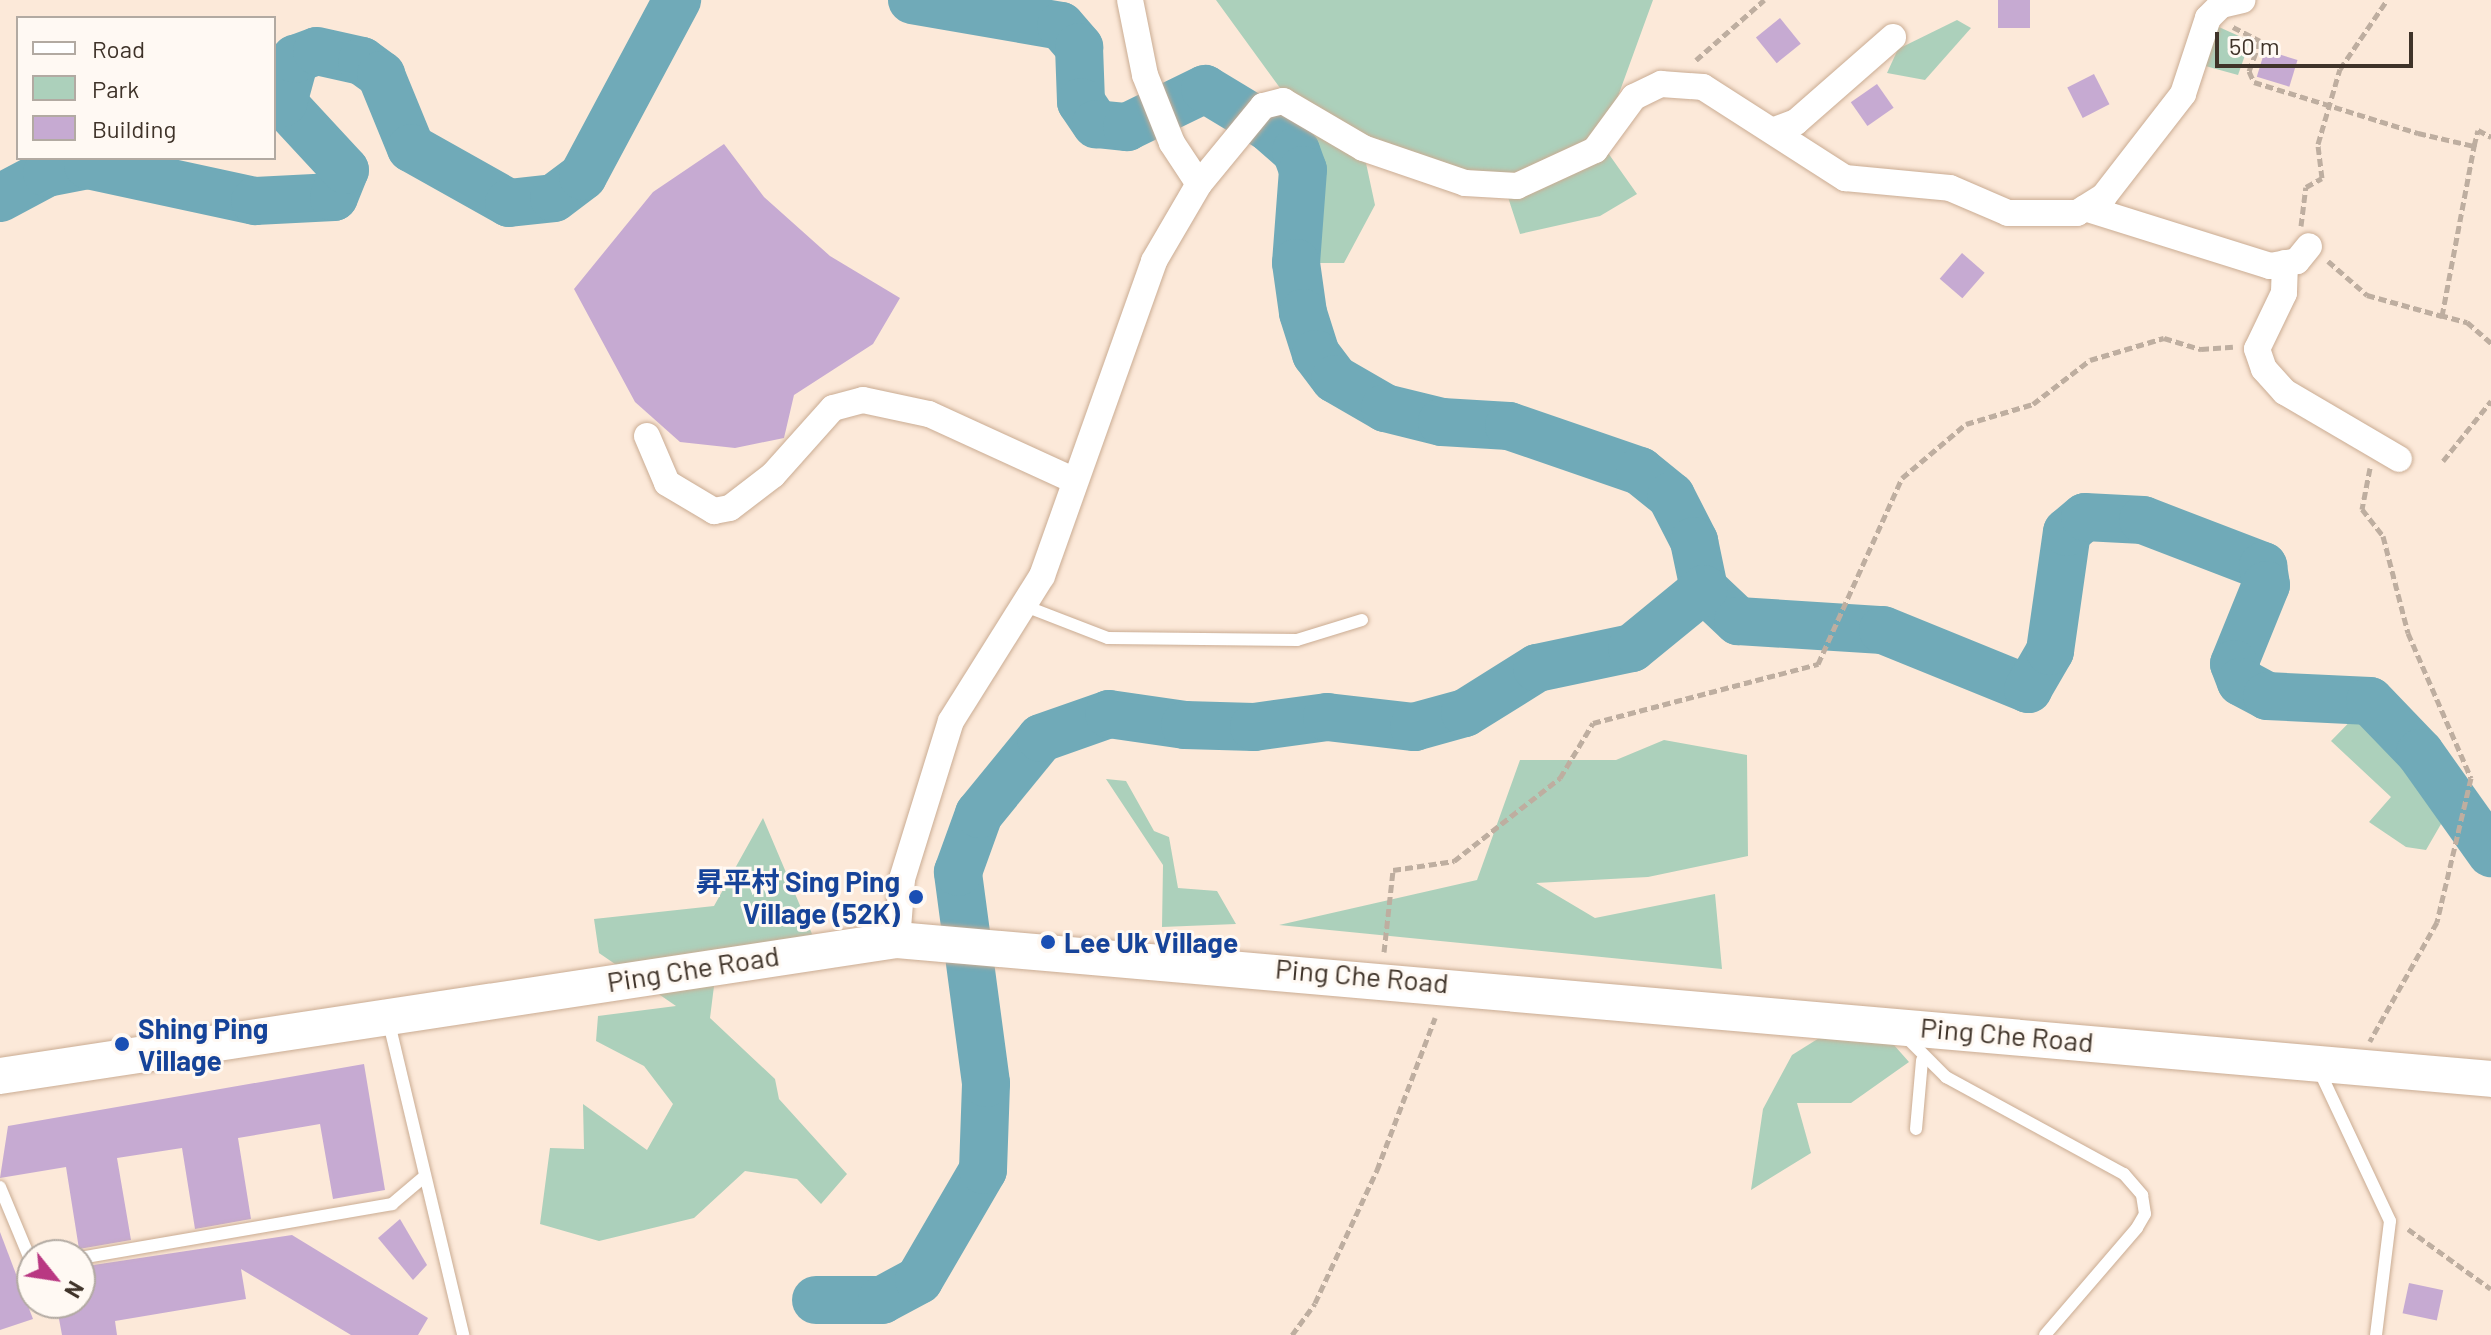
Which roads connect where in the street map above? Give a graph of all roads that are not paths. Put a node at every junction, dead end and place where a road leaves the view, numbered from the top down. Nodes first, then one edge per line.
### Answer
1 (1130, 0) edge
2 (2227, 2) edge
3 (1893, 37) dead end
4 (1775, 130) junction
5 (1199, 184) junction
6 (2085, 208) junction
7 (2309, 246) road end
8 (2285, 263) junction
9 (647, 436) dead end
10 (2399, 459) dead end
11 (1073, 480) junction
12 (1025, 606) junction
13 (1362, 620) dead end
14 (904, 940) junction
15 (388, 1018) junction
16 (1890, 1023) junction
17 (1922, 1060) junction
18 (2317, 1065) junction
19 (0, 1076) edge
20 (2491, 1079) edge
21 (1916, 1129) dead end
22 (425, 1176) junction
23 (0, 1187) edge
24 (22, 1239) edge
25 (96, 1255) edge
26 (463, 1335) edge
27 (2045, 1335) edge
28 (2376, 1335) edge

1 - 5 street
2 - 6 street
3 - 4 street
4 - 5 street
4 - 6 street
5 - 11 street
6 - 8 street
7 - 8 street
8 - 10 street
9 - 11 street
11 - 12 street
12 - 13 lane
12 - 14 street
14 - 15 street, Ping Che Road
14 - 16 street, Ping Che Road
15 - 19 street, Ping Che Road
15 - 22 lane
16 - 17 lane
16 - 18 street, Ping Che Road
17 - 21 lane
17 - 27 lane
18 - 20 street, Ping Che Road
18 - 28 lane
22 - 25 lane
22 - 26 lane
23 - 24 lane

